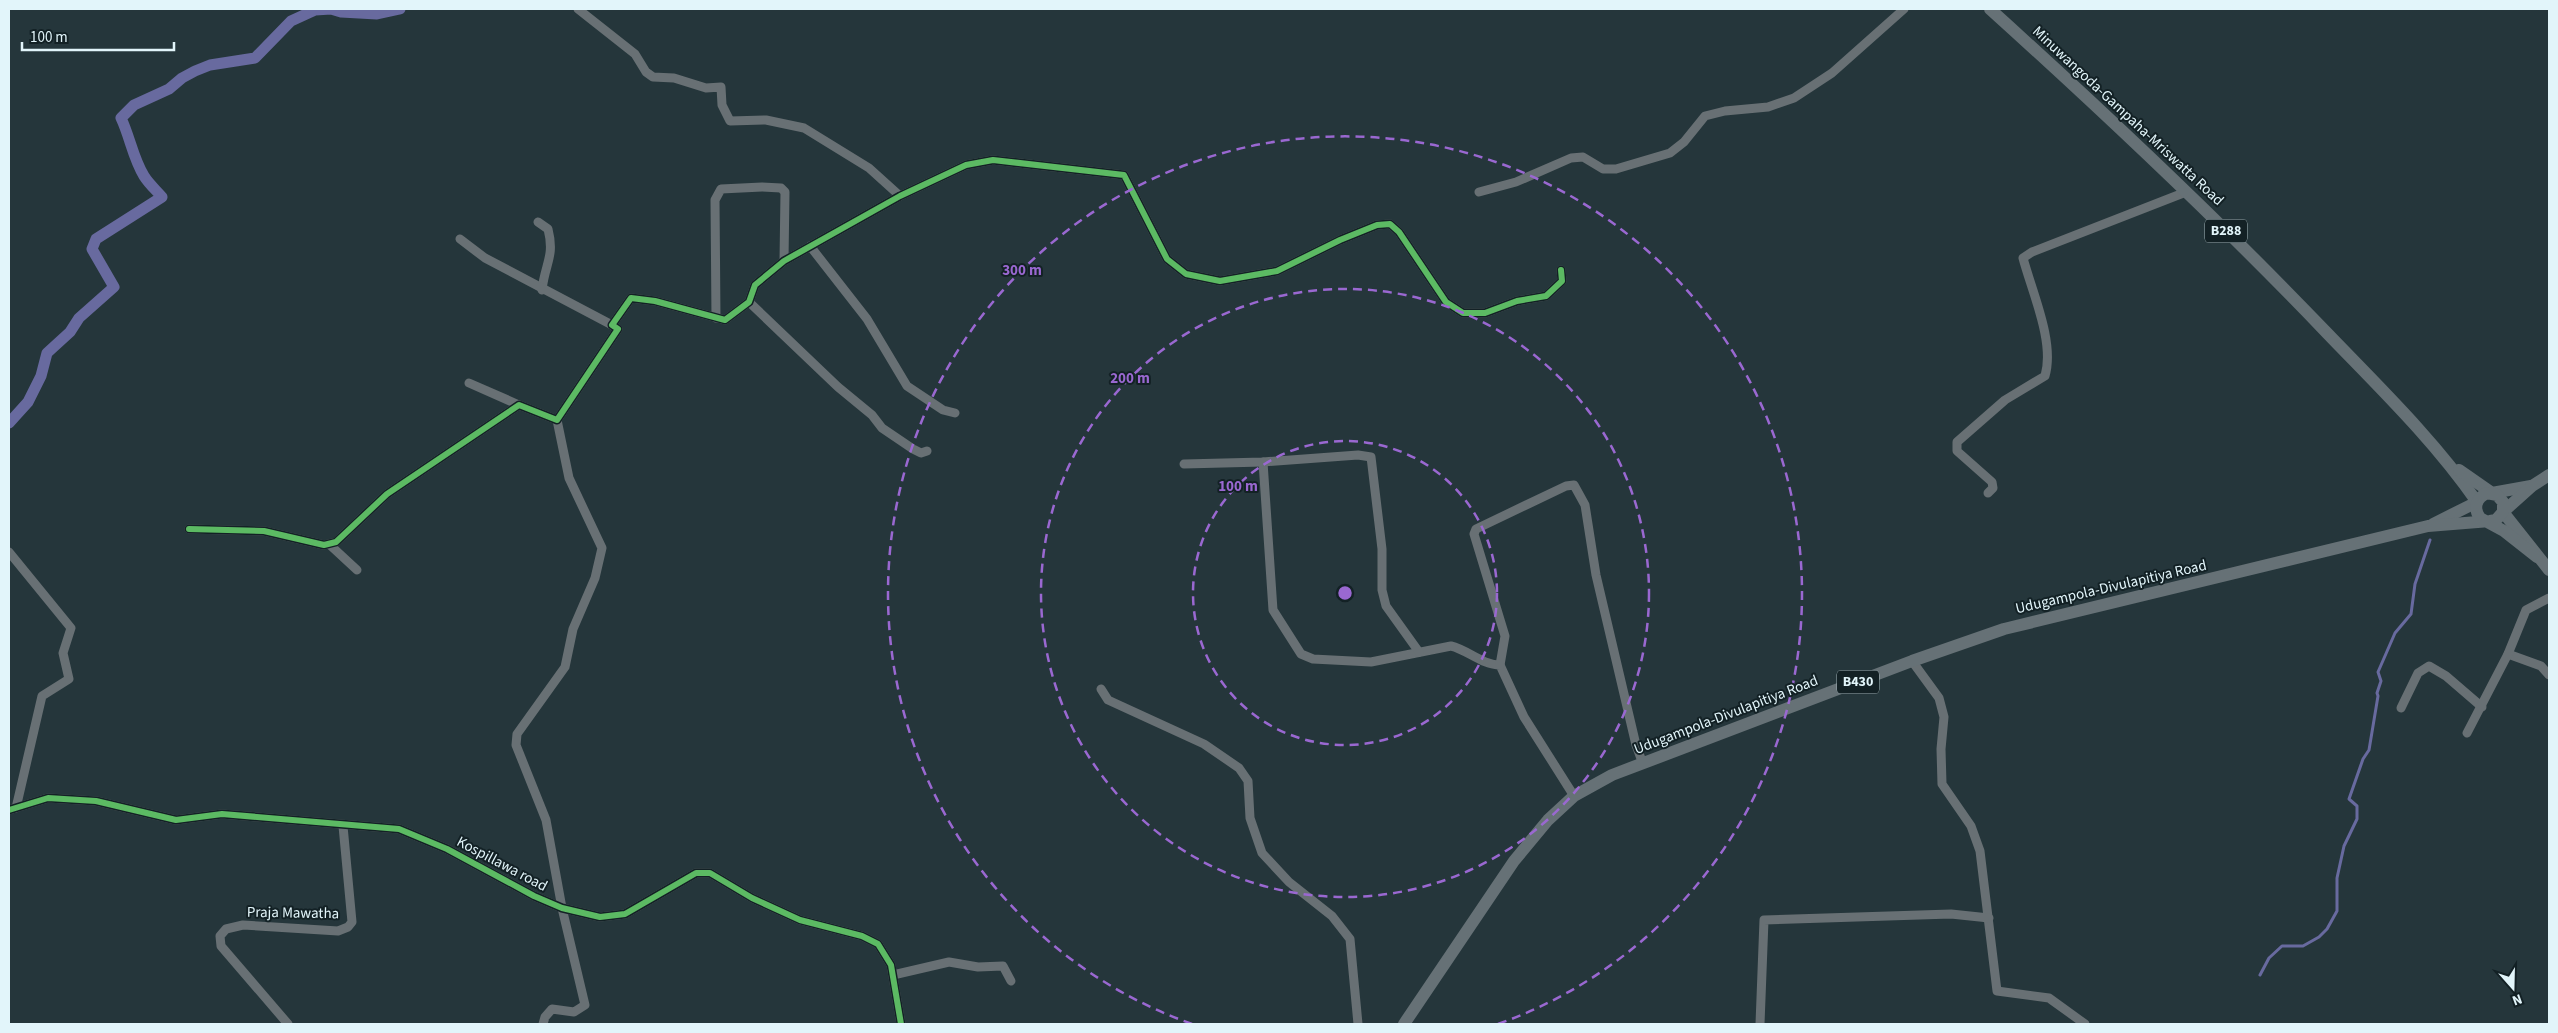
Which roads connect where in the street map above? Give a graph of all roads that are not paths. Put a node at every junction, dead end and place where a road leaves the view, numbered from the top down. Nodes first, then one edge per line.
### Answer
1 (578, 9) edge
2 (1904, 9) edge
3 (1990, 9) edge
4 (1479, 192) dead end
5 (2186, 192) junction
6 (900, 196) junction
7 (538, 222) dead end
8 (460, 238) dead end
9 (810, 246) junction
10 (784, 261) junction
11 (1561, 270) dead end
12 (542, 290) junction
13 (750, 302) junction
14 (716, 318) junction
15 (612, 325) junction
16 (470, 383) dead end
17 (519, 405) junction
18 (955, 413) dead end
19 (557, 420) junction
20 (927, 451) dead end
21 (1263, 462) junction
22 (1184, 464) dead end
23 (2451, 465) junction
24 (2549, 475) edge
25 (2532, 486) junction
26 (1988, 493) dead end
27 (2492, 493) junction
28 (2477, 502) junction
29 (2503, 512) junction
30 (2490, 522) junction
31 (2428, 526) junction
32 (189, 529) dead end
33 (330, 545) junction
34 (9, 552) edge
35 (2537, 557) junction
36 (357, 570) dead end
37 (2549, 570) edge
38 (2549, 598) edge
39 (1418, 652) junction
40 (2508, 654) junction
41 (1912, 661) junction
42 (1500, 665) junction
43 (2549, 675) edge
44 (1101, 689) dead end
45 (2482, 707) junction
46 (2402, 708) dead end
47 (2468, 733) dead end
48 (1643, 764) junction
49 (1574, 796) junction
50 (12, 809) edge
51 (343, 826) junction
52 (562, 908) junction
53 (1989, 918) junction
54 (892, 975) junction
55 (1011, 981) dead end
56 (288, 1024) edge
57 (543, 1024) edge
58 (901, 1024) edge
59 (1358, 1024) edge
60 (1404, 1024) edge
61 (1760, 1024) edge
62 (2085, 1024) edge

1 - 6 street
2 - 4 street
3 - 5 main road, Minuwangoda-Gampaha-Mriswatta Road / B288
5 - 23 main road, Minuwangoda-Gampaha-Mriswatta Road / B288
5 - 26 street
6 - 9 street
6 - 11 street
7 - 12 street
8 - 12 street
9 - 10 street
9 - 18 street
10 - 13 street
10 - 14 street
12 - 15 street
13 - 14 street
13 - 20 street
14 - 15 street
15 - 19 street
16 - 17 street
17 - 19 street
17 - 33 street
19 - 52 street
21 - 22 street
21 - 39 street
21 - 39 street
23 - 27 main road, Minuwangoda-Gampaha-Mriswatta Road / B288
23 - 28 main road, Minuwangoda-Gampaha-Mriswatta Road / B288
24 - 25 main road
25 - 27 main road
25 - 29 main road
27 - 28 main road
27 - 29 main road
28 - 30 main road
28 - 31 main road, Udugampola-Divulapitiya Road / B430
29 - 30 main road
29 - 35 main road
30 - 31 main road, Udugampola-Divulapitiya Road / B430
30 - 35 main road
31 - 41 main road, Udugampola-Divulapitiya Road / B430
32 - 33 street
33 - 36 street
34 - 50 street
35 - 37 main road
38 - 40 street
39 - 42 street
40 - 43 street
40 - 45 street
41 - 48 main road, Udugampola-Divulapitiya Road / B430
41 - 53 street
42 - 48 street
42 - 49 street
44 - 59 street
45 - 46 street
45 - 47 street
48 - 49 main road, Udugampola-Divulapitiya Road / B430
49 - 60 main road, Udugampola-Divulapitiya Road / B430
50 - 51 street, Kospillawa road
51 - 52 street, Kospillawa road
51 - 56 street, Praja Mawatha
52 - 54 street, Kospillawa road
52 - 57 street
53 - 61 street
53 - 62 street
54 - 55 street
54 - 58 street, Kospillawa road

